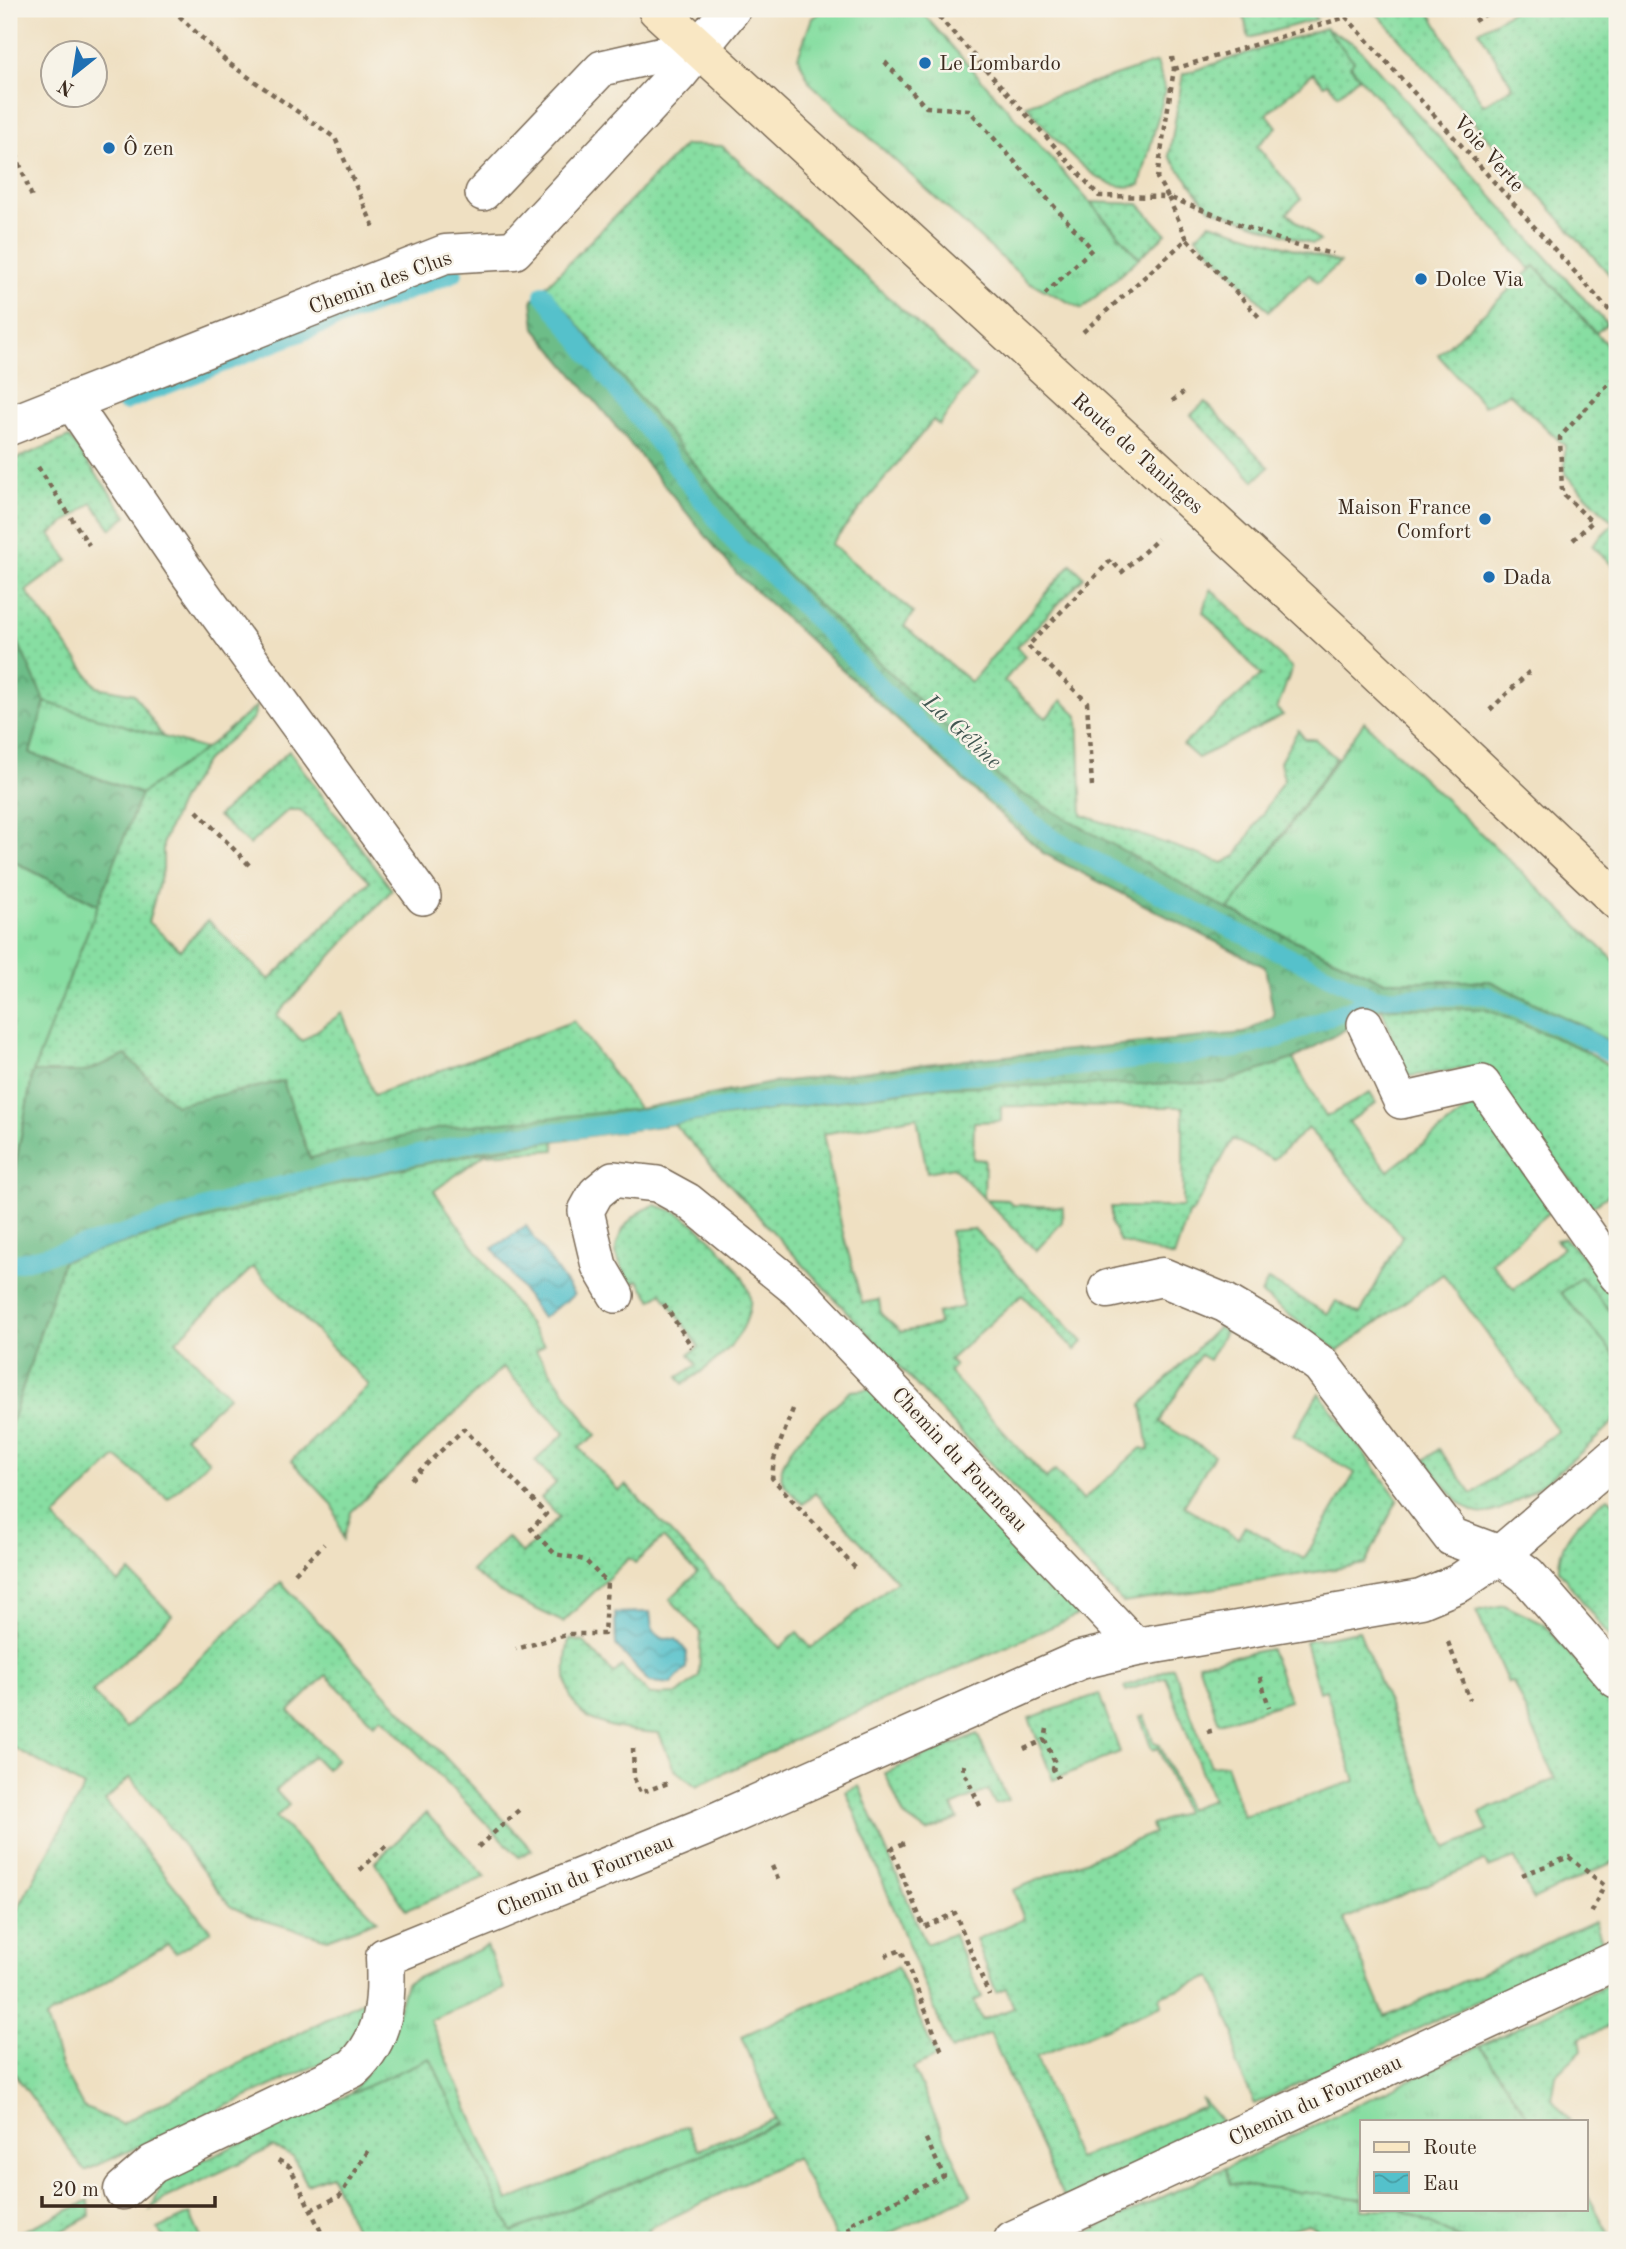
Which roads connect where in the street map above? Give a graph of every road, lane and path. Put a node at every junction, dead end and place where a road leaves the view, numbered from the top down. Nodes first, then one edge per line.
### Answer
1 (172, 9) edge
2 (657, 9) edge
3 (731, 9) edge
4 (932, 9) edge
5 (1339, 9) edge
6 (1495, 9) edge
7 (1346, 18) junction
8 (1474, 21) dead end
9 (698, 46) junction
10 (1172, 57) dead end
11 (885, 62) dead end
12 (1174, 69) junction
13 (9, 135) edge
14 (483, 193) dead end
15 (1168, 197) junction
16 (33, 200) dead end
17 (1187, 239) junction
18 (1333, 254) dead end
19 (394, 274) junction
20 (1038, 303) dead end
21 (1260, 318) dead end
22 (1617, 319) edge
23 (1082, 333) dead end
24 (1617, 375) edge
25 (1183, 393) dead end
26 (1172, 401) dead end
27 (72, 402) junction
28 (12, 425) edge
29 (1166, 531) dead end
30 (1573, 540) dead end
31 (89, 545) dead end
32 (1532, 669) dead end
33 (1481, 719) dead end
34 (1092, 786) dead end
35 (197, 811) dead end
36 (253, 868) dead end
37 (423, 897) dead end
38 (1617, 900) edge
39 (1365, 1024) dead end
40 (1617, 1276) edge
41 (1108, 1289) dead end
42 (616, 1295) dead end
43 (793, 1409) dead end
44 (1617, 1455) edge
45 (411, 1479) dead end
46 (324, 1544) dead end
47 (1500, 1555) junction
48 (858, 1571) dead end
49 (295, 1573) dead end
50 (1431, 1595) junction
51 (1137, 1647) junction
52 (516, 1649) dead end
53 (1617, 1679) edge
54 (1471, 1700) dead end
55 (1215, 1730) dead end
56 (1207, 1732) dead end
57 (1045, 1740) dead end
58 (633, 1748) dead end
59 (1024, 1749) dead end
60 (965, 1759) dead end
61 (671, 1782) dead end
62 (520, 1809) dead end
63 (982, 1810) dead end
64 (390, 1843) dead end
65 (904, 1843) dead end
66 (478, 1847) dead end
67 (772, 1866) dead end
68 (360, 1870) dead end
69 (1522, 1875) dead end
70 (780, 1884) dead end
71 (1578, 1922) dead end
72 (885, 1956) dead end
73 (1617, 1960) edge
74 (989, 1995) dead end
75 (943, 2054) dead end
76 (924, 2134) dead end
77 (370, 2148) dead end
78 (265, 2164) dead end
79 (124, 2190) dead end
80 (311, 2210) junction
81 (325, 2240) edge
82 (853, 2240) edge
83 (1013, 2240) edge

1 - 19 path
2 - 9 main road, Route de Taninges
3 - 9 street, Chemin des Clus
4 - 15 path
5 - 7 path, Voie Verte
6 - 8 path
7 - 12 path
7 - 22 path, Voie Verte
9 - 14 lane
9 - 19 street, Chemin des Clus
9 - 38 main road, Route de Taninges
10 - 12 path
11 - 20 path
12 - 15 path
13 - 16 path
15 - 17 path
15 - 18 path
17 - 21 path
17 - 23 path
19 - 27 street, Chemin des Clus
24 - 30 path
25 - 26 path
27 - 28 street, Chemin des Clus
27 - 37 lane
28 - 31 path
29 - 34 path
32 - 33 path
35 - 36 path
39 - 40 lane
41 - 47 street
42 - 51 lane, Chemin du Fourneau
43 - 48 path
44 - 47 street, Chemin du Fourneau
45 - 52 path
46 - 49 path
47 - 50 street, Chemin du Fourneau
47 - 53 street
50 - 51 street, Chemin du Fourneau
50 - 54 path
51 - 79 street, Chemin du Fourneau
55 - 56 path
57 - 59 path
58 - 61 path
60 - 63 path
62 - 66 path
64 - 68 path
65 - 74 path
67 - 70 path
69 - 71 path
72 - 75 path
73 - 83 street, Chemin du Fourneau
76 - 82 path
77 - 80 path
78 - 80 path
80 - 81 path

